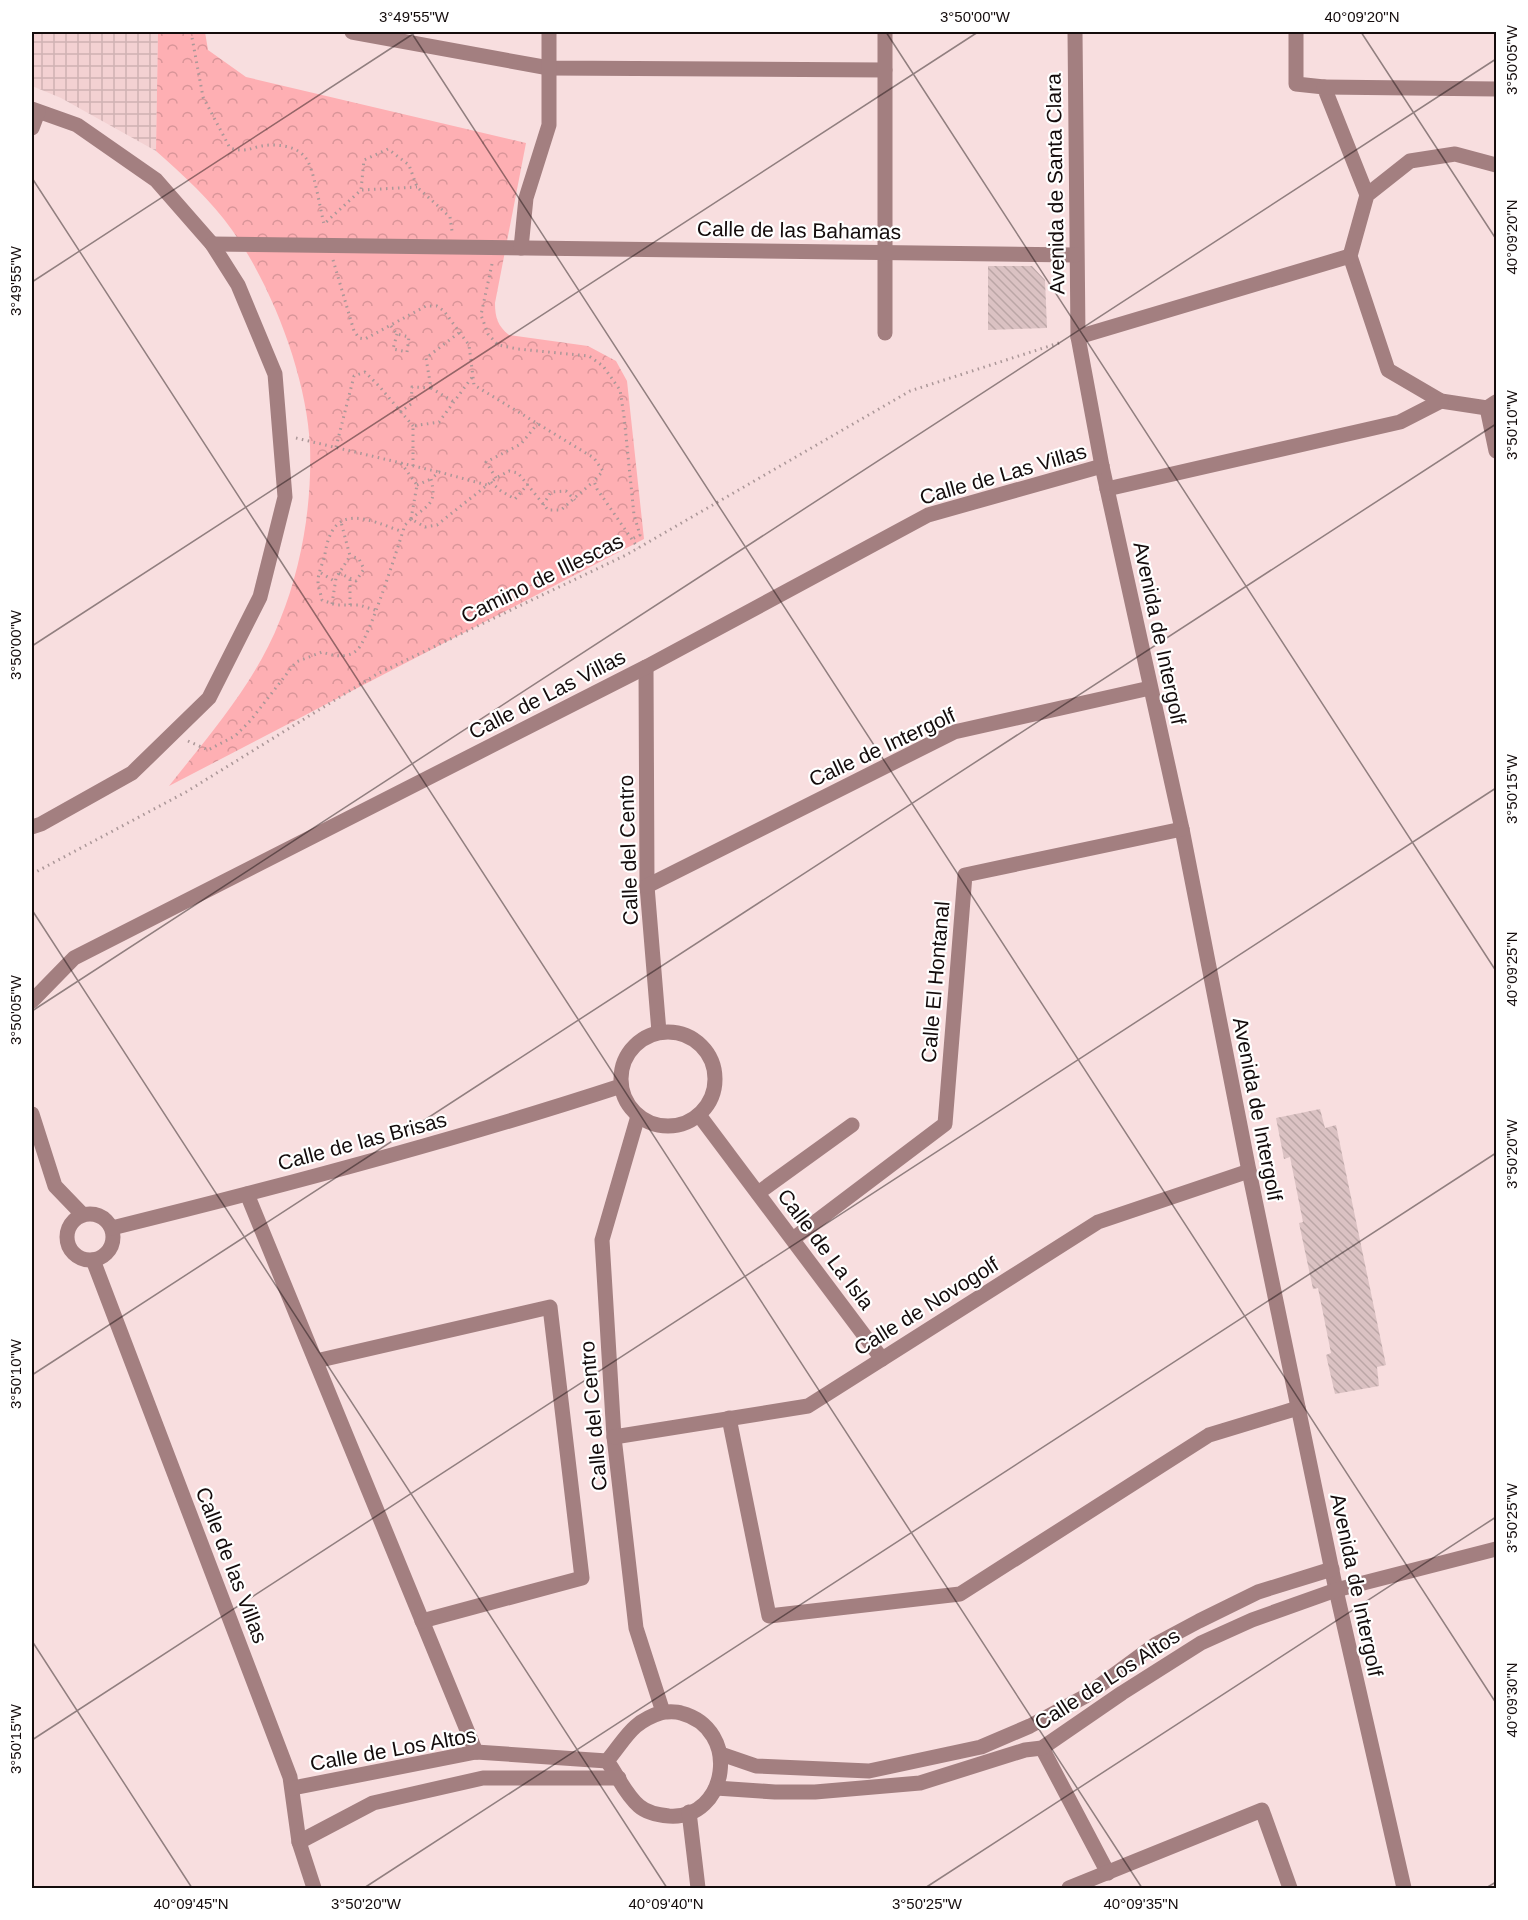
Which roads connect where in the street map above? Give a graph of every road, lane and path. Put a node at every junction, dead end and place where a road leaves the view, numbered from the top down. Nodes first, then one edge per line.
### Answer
1 (191, 32) edge
2 (352, 32) edge
3 (549, 32) edge
4 (885, 32) edge
5 (1075, 32) edge
6 (1296, 32) edge
7 (549, 68) junction
8 (885, 70) junction
9 (1324, 87) junction
10 (1497, 89) edge
11 (35, 110) edge
12 (32, 128) edge
13 (1497, 165) edge
14 (417, 187) junction
15 (361, 190) junction
16 (1367, 195) junction
17 (452, 230) dead end
18 (212, 244) junction
19 (330, 246) junction
20 (495, 248) junction
21 (521, 248) junction
22 (885, 252) junction
23 (1076, 255) junction
24 (1350, 255) junction
25 (392, 326) junction
26 (460, 332) junction
27 (885, 333) dead end
28 (397, 334) junction
29 (1078, 337) junction
30 (473, 376) junction
31 (431, 388) junction
32 (1441, 401) junction
33 (454, 402) junction
34 (1492, 405) edge
35 (400, 412) junction
36 (538, 423) junction
37 (413, 426) junction
38 (280, 435) junction
39 (336, 447) junction
40 (1497, 451) edge
41 (401, 463) junction
42 (413, 466) junction
43 (1102, 466) junction
44 (439, 472) junction
45 (496, 478) junction
46 (431, 479) junction
47 (594, 481) junction
48 (489, 483) junction
49 (528, 484) junction
50 (417, 485) junction
51 (1107, 489) junction
52 (574, 500) junction
53 (543, 505) junction
54 (411, 519) junction
55 (341, 522) junction
56 (403, 532) junction
57 (638, 548) junction
58 (350, 556) junction
59 (321, 573) junction
60 (339, 573) junction
61 (350, 578) junction
62 (335, 583) junction
63 (332, 604) junction
64 (350, 605) junction
65 (375, 610) junction
66 (646, 667) junction
67 (1150, 688) junction
68 (173, 734) junction
69 (32, 827) edge
70 (1182, 829) junction
71 (32, 874) edge
72 (647, 886) junction
73 (32, 1001) edge
74 (659, 1032) junction
75 (621, 1086) junction
76 (32, 1114) edge
77 (699, 1115) junction
78 (638, 1116) junction
79 (852, 1125) dead end
80 (1249, 1171) junction
81 (758, 1193) junction
82 (247, 1194) junction
83 (82, 1215) junction
84 (112, 1228) junction
85 (793, 1239) junction
86 (93, 1260) junction
87 (882, 1359) junction
88 (316, 1361) junction
89 (1298, 1408) junction
90 (729, 1418) junction
91 (614, 1437) junction
92 (1497, 1549) edge
93 (1332, 1569) junction
94 (1336, 1590) junction
95 (422, 1621) junction
96 (663, 1712) junction
97 (1042, 1748) junction
98 (476, 1752) junction
99 (721, 1754) junction
100 (607, 1761) junction
101 (619, 1778) junction
102 (293, 1788) junction
103 (716, 1788) junction
104 (689, 1812) junction
105 (299, 1842) junction
106 (1108, 1873) junction
107 (314, 1888) edge
108 (698, 1888) edge
109 (1069, 1888) edge
110 (1290, 1888) edge
111 (1404, 1888) edge

1 - 15 path
2 - 7 street
3 - 7 street
4 - 8 street
5 - 23 street, Avenida de Santa Clara
6 - 9 street
7 - 8 street
7 - 21 street
8 - 22 street
9 - 10 street
9 - 16 street
11 - 12 street
11 - 18 street
13 - 16 street
14 - 15 path
14 - 15 path
14 - 17 path
16 - 24 street
18 - 19 street, Calle de las Bahamas
18 - 38 street
19 - 20 street, Calle de las Bahamas
19 - 25 path
20 - 21 street, Calle de las Bahamas
20 - 57 path
21 - 22 street, Calle de las Bahamas
22 - 23 street, Calle de las Bahamas
22 - 27 street
23 - 29 street, Avenida de Santa Clara
24 - 29 street
24 - 32 street
25 - 26 path
25 - 28 path
26 - 30 path
26 - 31 path
28 - 28 path
29 - 43 street, Avenida de Intergolf
29 - 57 path, Camino de Illescas
30 - 33 path
30 - 36 path
31 - 33 path
31 - 35 path
32 - 34 street
32 - 51 street
33 - 37 path
34 - 40 street
35 - 37 path
35 - 39 path
36 - 45 path
36 - 47 path
37 - 42 path
38 - 39 path
38 - 68 street
39 - 41 path
41 - 42 path
41 - 50 path
42 - 44 path
43 - 51 street, Avenida de Intergolf
43 - 66 street, Calle de Las Villas
44 - 46 path
44 - 48 path
45 - 48 path
45 - 49 path
46 - 50 path
46 - 54 path
47 - 52 path
47 - 57 path
48 - 49 path
48 - 54 path
49 - 53 path
50 - 54 path
51 - 67 street, Avenida de Intergolf
52 - 53 path
52 - 53 path
54 - 56 path
55 - 56 path
55 - 58 path
55 - 59 path
56 - 65 path
57 - 71 path, Camino de Illescas
58 - 60 path
58 - 61 path
59 - 62 path
59 - 63 path
60 - 61 path
60 - 62 path
61 - 64 path
62 - 63 path
63 - 64 path
64 - 65 path
65 - 68 path
66 - 72 street, Calle del Centro
66 - 73 street, Calle de Las Villas
67 - 70 street, Avenida de Intergolf
67 - 72 street, Calle de Intergolf
68 - 69 street
70 - 80 street, Avenida de Intergolf
70 - 85 street, Calle El Hontanal
72 - 74 street, Calle del Centro
74 - 75 street
74 - 77 street
75 - 78 street
75 - 82 street, Calle de las Brisas
76 - 83 street
77 - 78 street
77 - 81 street, Calle de La Isla
78 - 91 street, Calle del Centro
79 - 81 street, Calle de La Isla
80 - 87 street, Calle de Novogolf
80 - 89 street, Avenida de Intergolf
81 - 85 street, Calle de La Isla
82 - 84 street, Calle de las Brisas
82 - 88 street
83 - 84 street
83 - 86 street
84 - 86 street
85 - 87 street, Calle de La Isla
86 - 102 street, Calle de las Villas
87 - 90 street, Calle de Novogolf
88 - 95 street
88 - 95 street
89 - 90 street
89 - 93 street, Avenida de Intergolf
90 - 91 street, Calle de Novogolf
91 - 96 street, Calle del Centro
92 - 94 street, Calle de Los Altos
93 - 94 street, Avenida de Intergolf
93 - 99 street, Calle de Los Altos
94 - 97 street, Calle de Los Altos
94 - 111 street, Avenida de Intergolf
95 - 98 street
96 - 99 street
96 - 100 street
97 - 103 street, Calle de Los Altos
97 - 106 street
98 - 100 street, Calle de Los Altos
98 - 102 street, Calle de Los Altos
99 - 103 street
100 - 101 street
101 - 104 street
101 - 105 street, Calle de Los Altos
102 - 105 street, Calle de las Villas
103 - 104 street
104 - 108 street
105 - 107 street, Calle de las Villas
106 - 109 street
106 - 110 street

